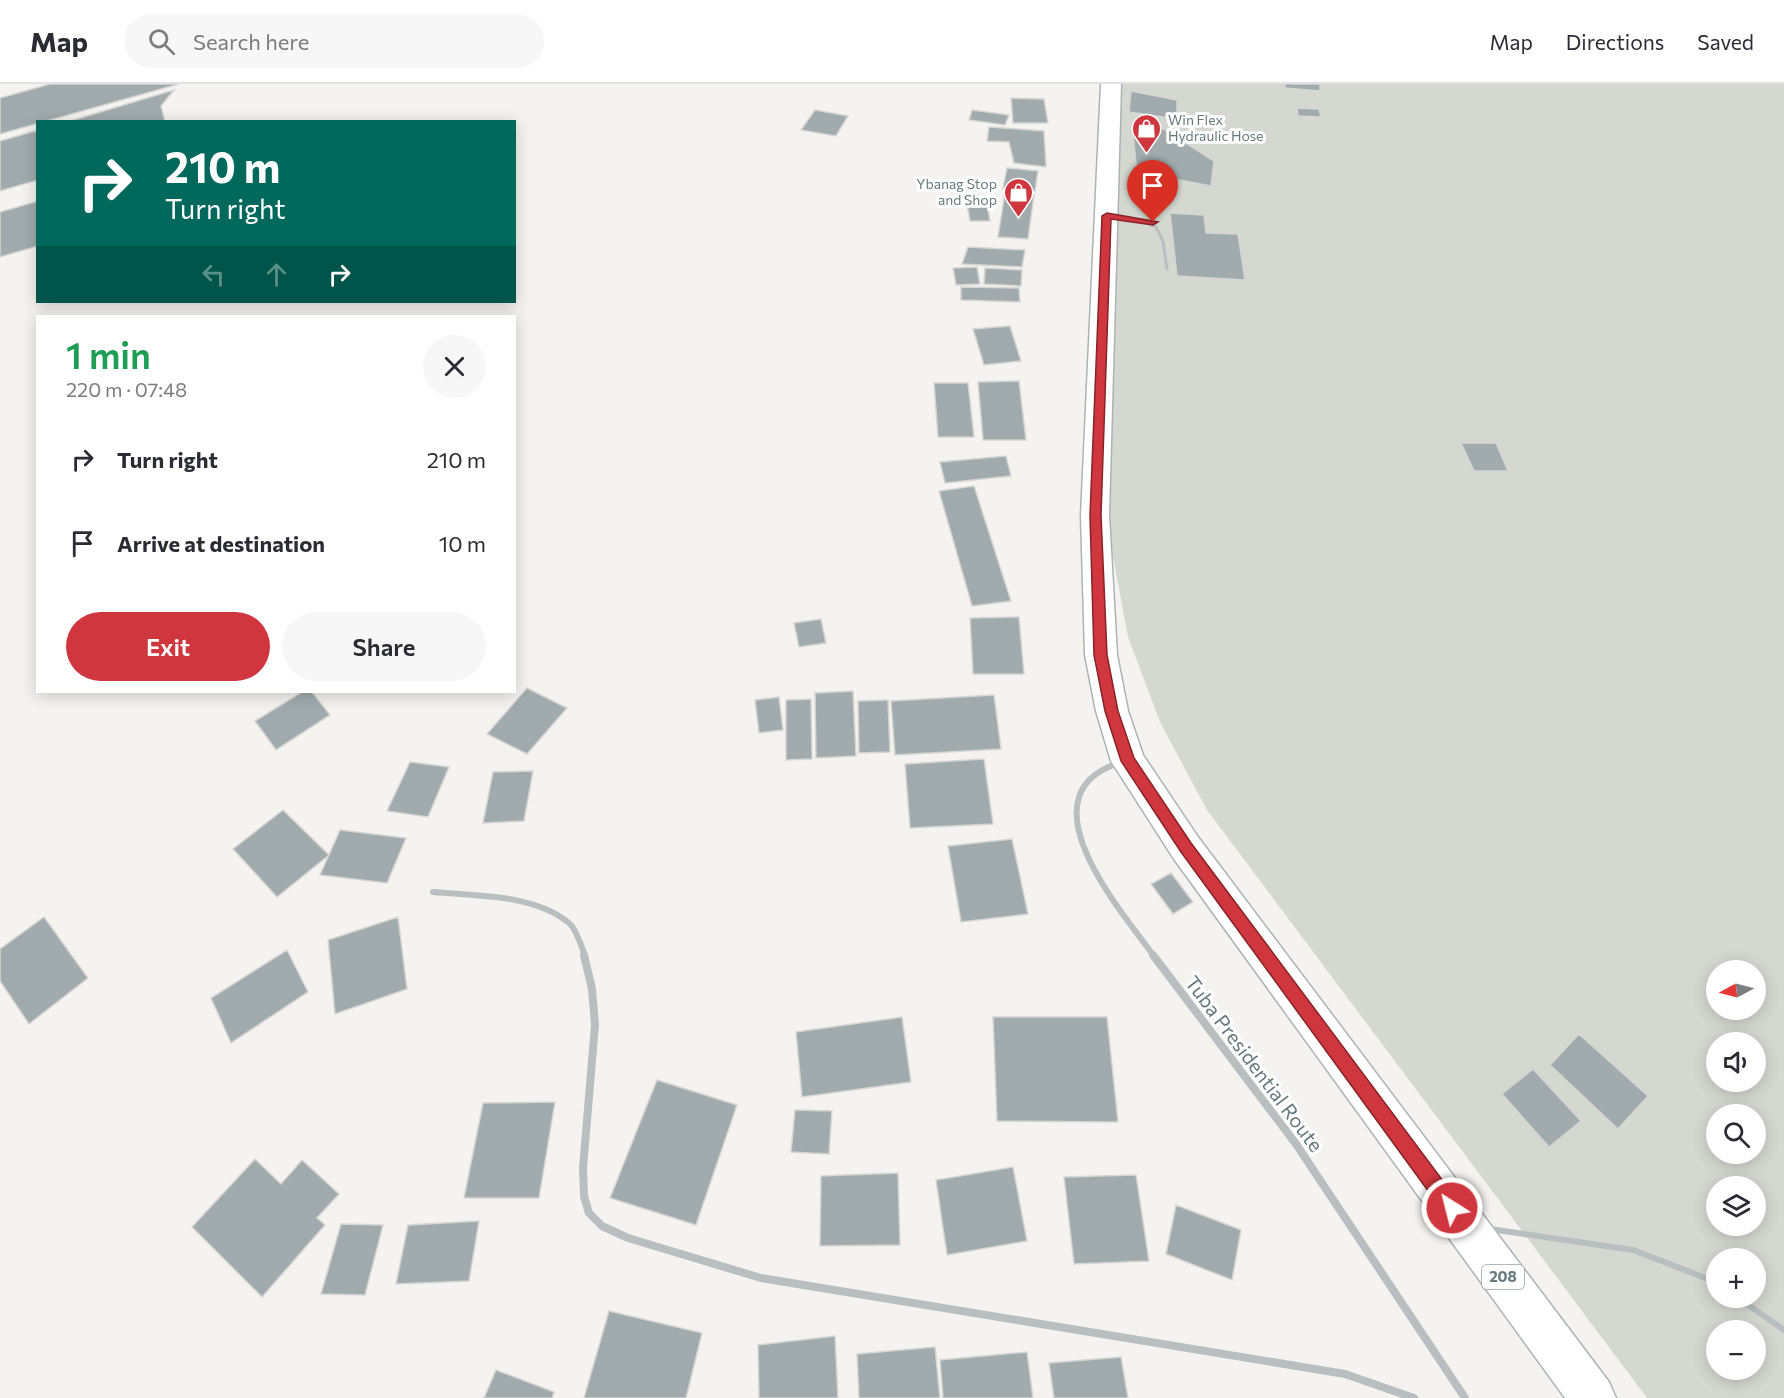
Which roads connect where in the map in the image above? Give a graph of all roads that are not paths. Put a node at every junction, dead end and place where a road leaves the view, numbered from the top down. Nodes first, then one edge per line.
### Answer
1 (1111, 84) edge
2 (1107, 216) junction
3 (1167, 269) dead end
4 (1128, 761) junction
5 (433, 892) dead end
6 (1476, 1227) junction
7 (1706, 1278) edge
8 (1752, 1308) edge
9 (1784, 1330) edge
10 (1414, 1398) edge
11 (1465, 1398) edge
12 (1593, 1398) edge

1 - 2 main road, 208
2 - 3 lane
2 - 4 main road, 208
4 - 6 main road, 208
4 - 11 street, Tuba Presidential Route
5 - 10 street
6 - 7 lane
6 - 12 main road, 208
8 - 9 lane

